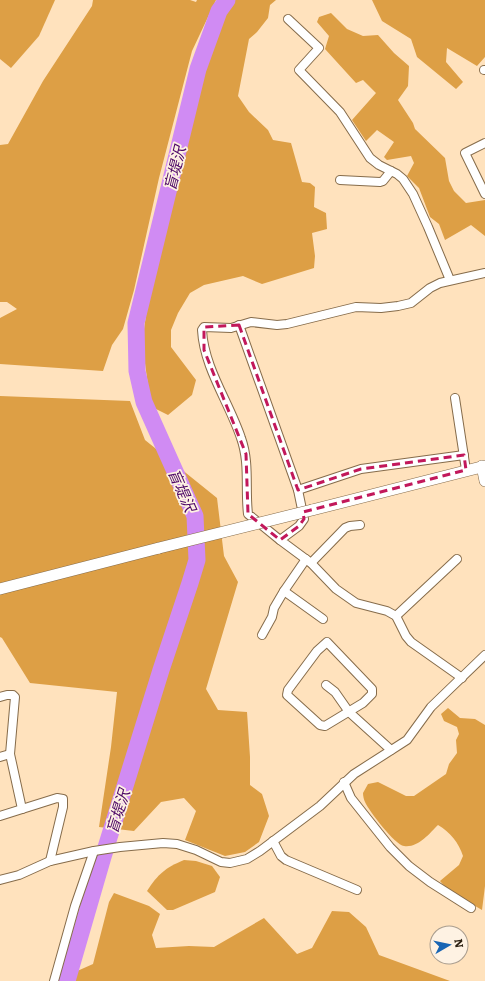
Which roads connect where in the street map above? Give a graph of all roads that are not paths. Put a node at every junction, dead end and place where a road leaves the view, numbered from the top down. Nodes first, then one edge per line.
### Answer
1 (288, 19) dead end
2 (485, 143) edge
3 (391, 171) junction
4 (340, 180) dead end
5 (485, 194) edge
6 (485, 273) edge
7 (450, 280) junction
8 (239, 326) junction
9 (455, 398) dead end
10 (464, 456) junction
11 (484, 466) edge
12 (466, 470) junction
13 (485, 481) edge
14 (298, 490) junction
15 (360, 525) dead end
16 (280, 540) junction
17 (457, 559) dead end
18 (308, 561) junction
19 (0, 589) edge
20 (284, 591) junction
21 (396, 616) junction
22 (322, 619) dead end
23 (262, 635) dead end
24 (485, 655) edge
25 (462, 678) junction
26 (326, 684) dead end
27 (0, 697) edge
28 (349, 712) junction
29 (391, 750) junction
30 (10, 754) junction
31 (0, 757) edge
32 (344, 782) junction
33 (22, 809) junction
34 (0, 816) edge
35 (273, 841) junction
36 (94, 851) junction
37 (50, 861) junction
38 (0, 880) edge
39 (357, 890) dead end
40 (471, 908) dead end
41 (54, 981) edge

1 - 3 street
2 - 5 street
3 - 4 street
3 - 7 street
6 - 7 street
7 - 8 street
8 - 14 street
8 - 16 street
9 - 10 street
10 - 12 street
10 - 14 street
11 - 12 street
11 - 13 street
12 - 19 street, bridge
14 - 16 street
15 - 18 street
16 - 18 street
17 - 21 street
18 - 20 street
18 - 21 street
20 - 22 street
20 - 23 street
21 - 25 street
24 - 25 street
25 - 29 street
26 - 28 street
27 - 30 street
28 - 28 street
28 - 29 street
29 - 32 street
30 - 31 street
30 - 33 street
32 - 35 street
32 - 40 street
33 - 34 street
33 - 37 street
35 - 36 street
35 - 39 street
36 - 37 street
36 - 41 street
37 - 38 street

